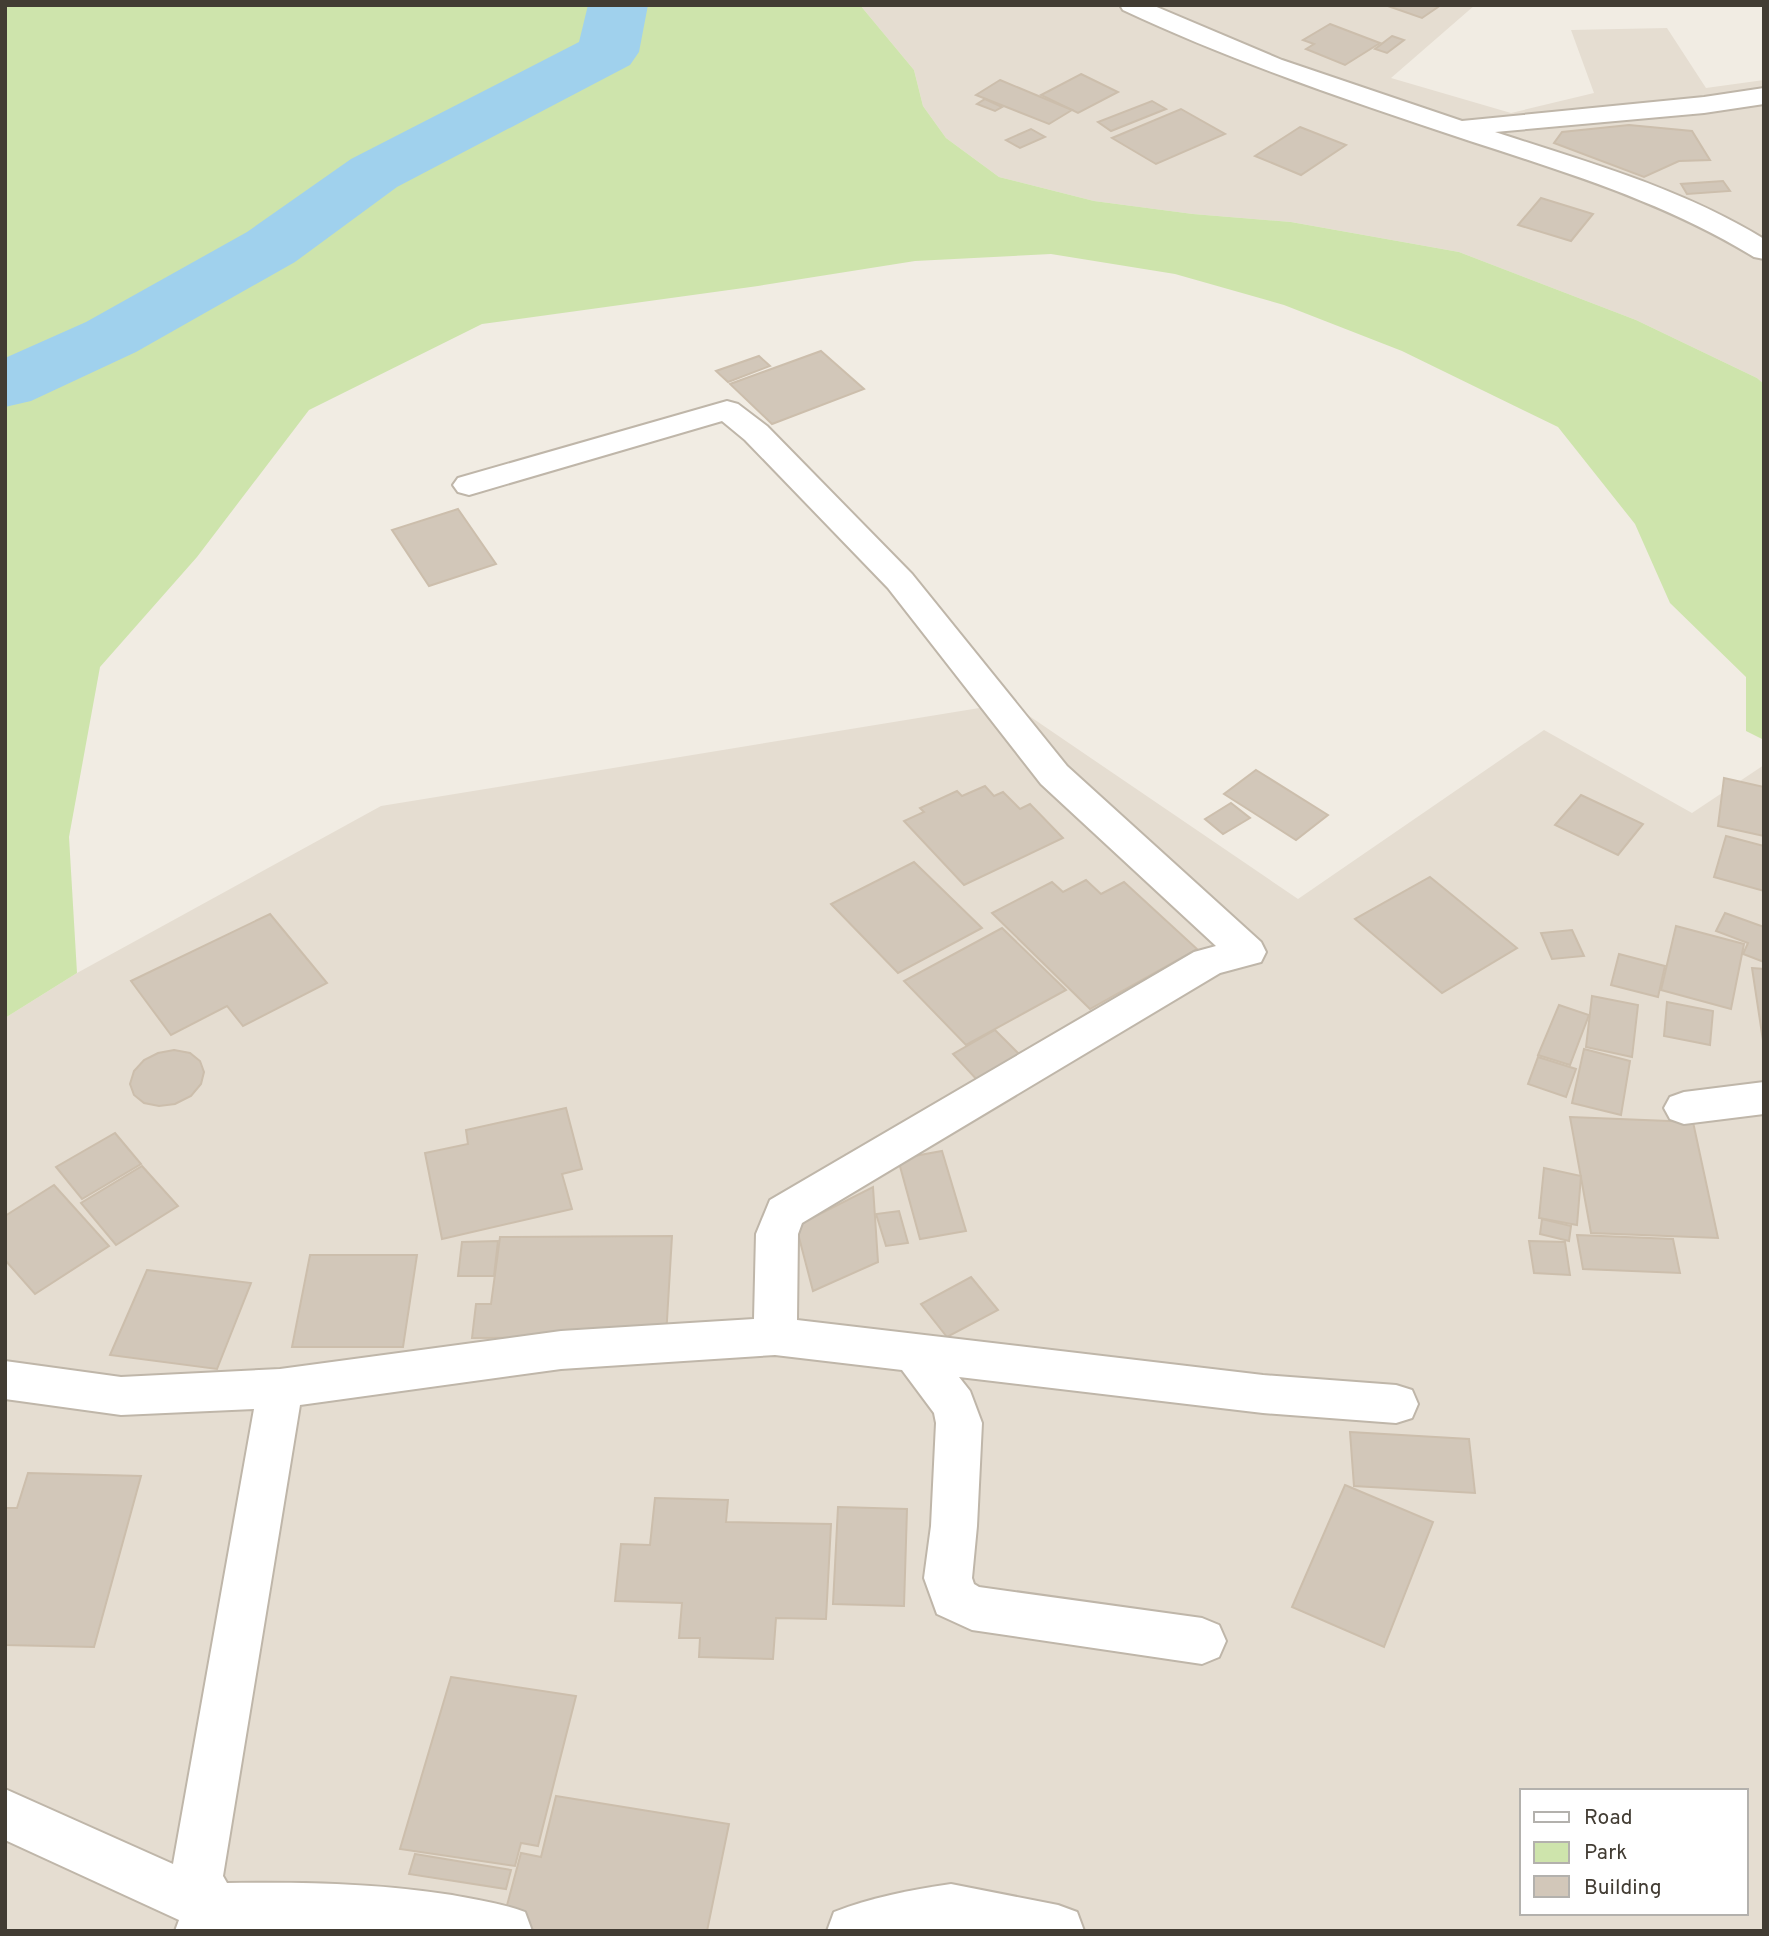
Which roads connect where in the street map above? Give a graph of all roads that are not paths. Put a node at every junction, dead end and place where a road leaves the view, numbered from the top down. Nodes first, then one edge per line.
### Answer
1 (1132, 5) edge
2 (1764, 96) edge
3 (1456, 127) junction
4 (1764, 251) edge
5 (468, 485) dead end
6 (1764, 1098) edge
7 (1684, 1108) dead end
8 (775, 1336) junction
9 (914, 1352) junction
10 (5, 1380) edge
11 (280, 1388) junction
12 (1396, 1404) dead end
13 (1202, 1642) dead end
14 (5, 1814) edge
15 (207, 1920) edge
16 (506, 1931) edge
17 (853, 1931) edge
18 (1058, 1931) edge

1 - 3 street
2 - 3 street
3 - 4 street
5 - 8 street
6 - 7 street
8 - 9 street
8 - 11 street
9 - 12 street
9 - 13 street
10 - 11 street
11 - 15 street
14 - 15 street
15 - 16 street
17 - 18 street

